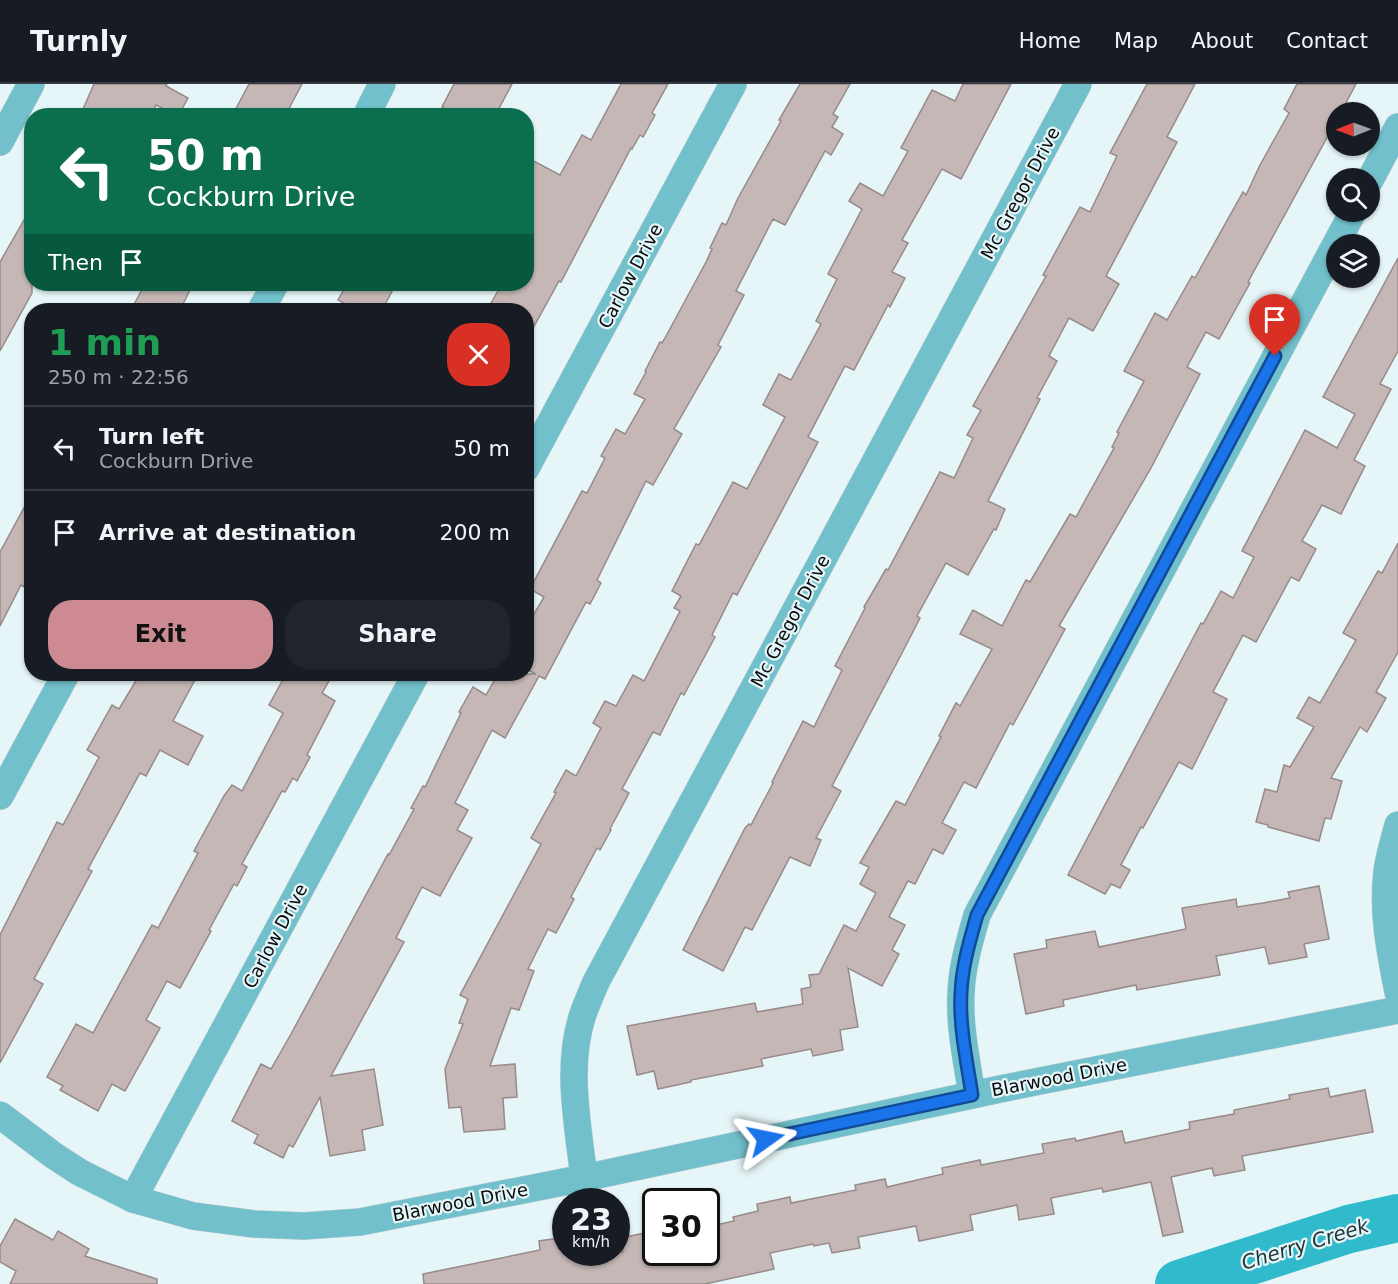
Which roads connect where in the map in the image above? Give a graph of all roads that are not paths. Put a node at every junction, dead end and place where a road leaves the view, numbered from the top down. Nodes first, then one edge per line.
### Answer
1 (31, 84) edge
2 (382, 84) edge
3 (733, 84) edge
4 (1078, 84) edge
5 (370, 108) edge
6 (1398, 127) edge
7 (0, 142) edge
8 (1376, 168) edge
9 (1348, 222) edge
10 (534, 453) edge
11 (62, 681) edge
12 (412, 681) edge
13 (0, 796) edge
14 (1398, 825) edge
15 (1398, 992) edge
16 (1398, 1010) edge
17 (972, 1095) junction
18 (0, 1115) edge
19 (584, 1178) junction
20 (133, 1199) junction

1 - 7 street
2 - 5 street
3 - 10 street, Carlow Drive
4 - 19 street, Mc Gregor Drive
6 - 8 street
9 - 17 street
11 - 13 street
12 - 20 street, Carlow Drive
14 - 15 street
16 - 17 street, Blarwood Drive
17 - 19 street, Blarwood Drive
18 - 20 street, Blarwood Drive
19 - 20 street, Blarwood Drive

